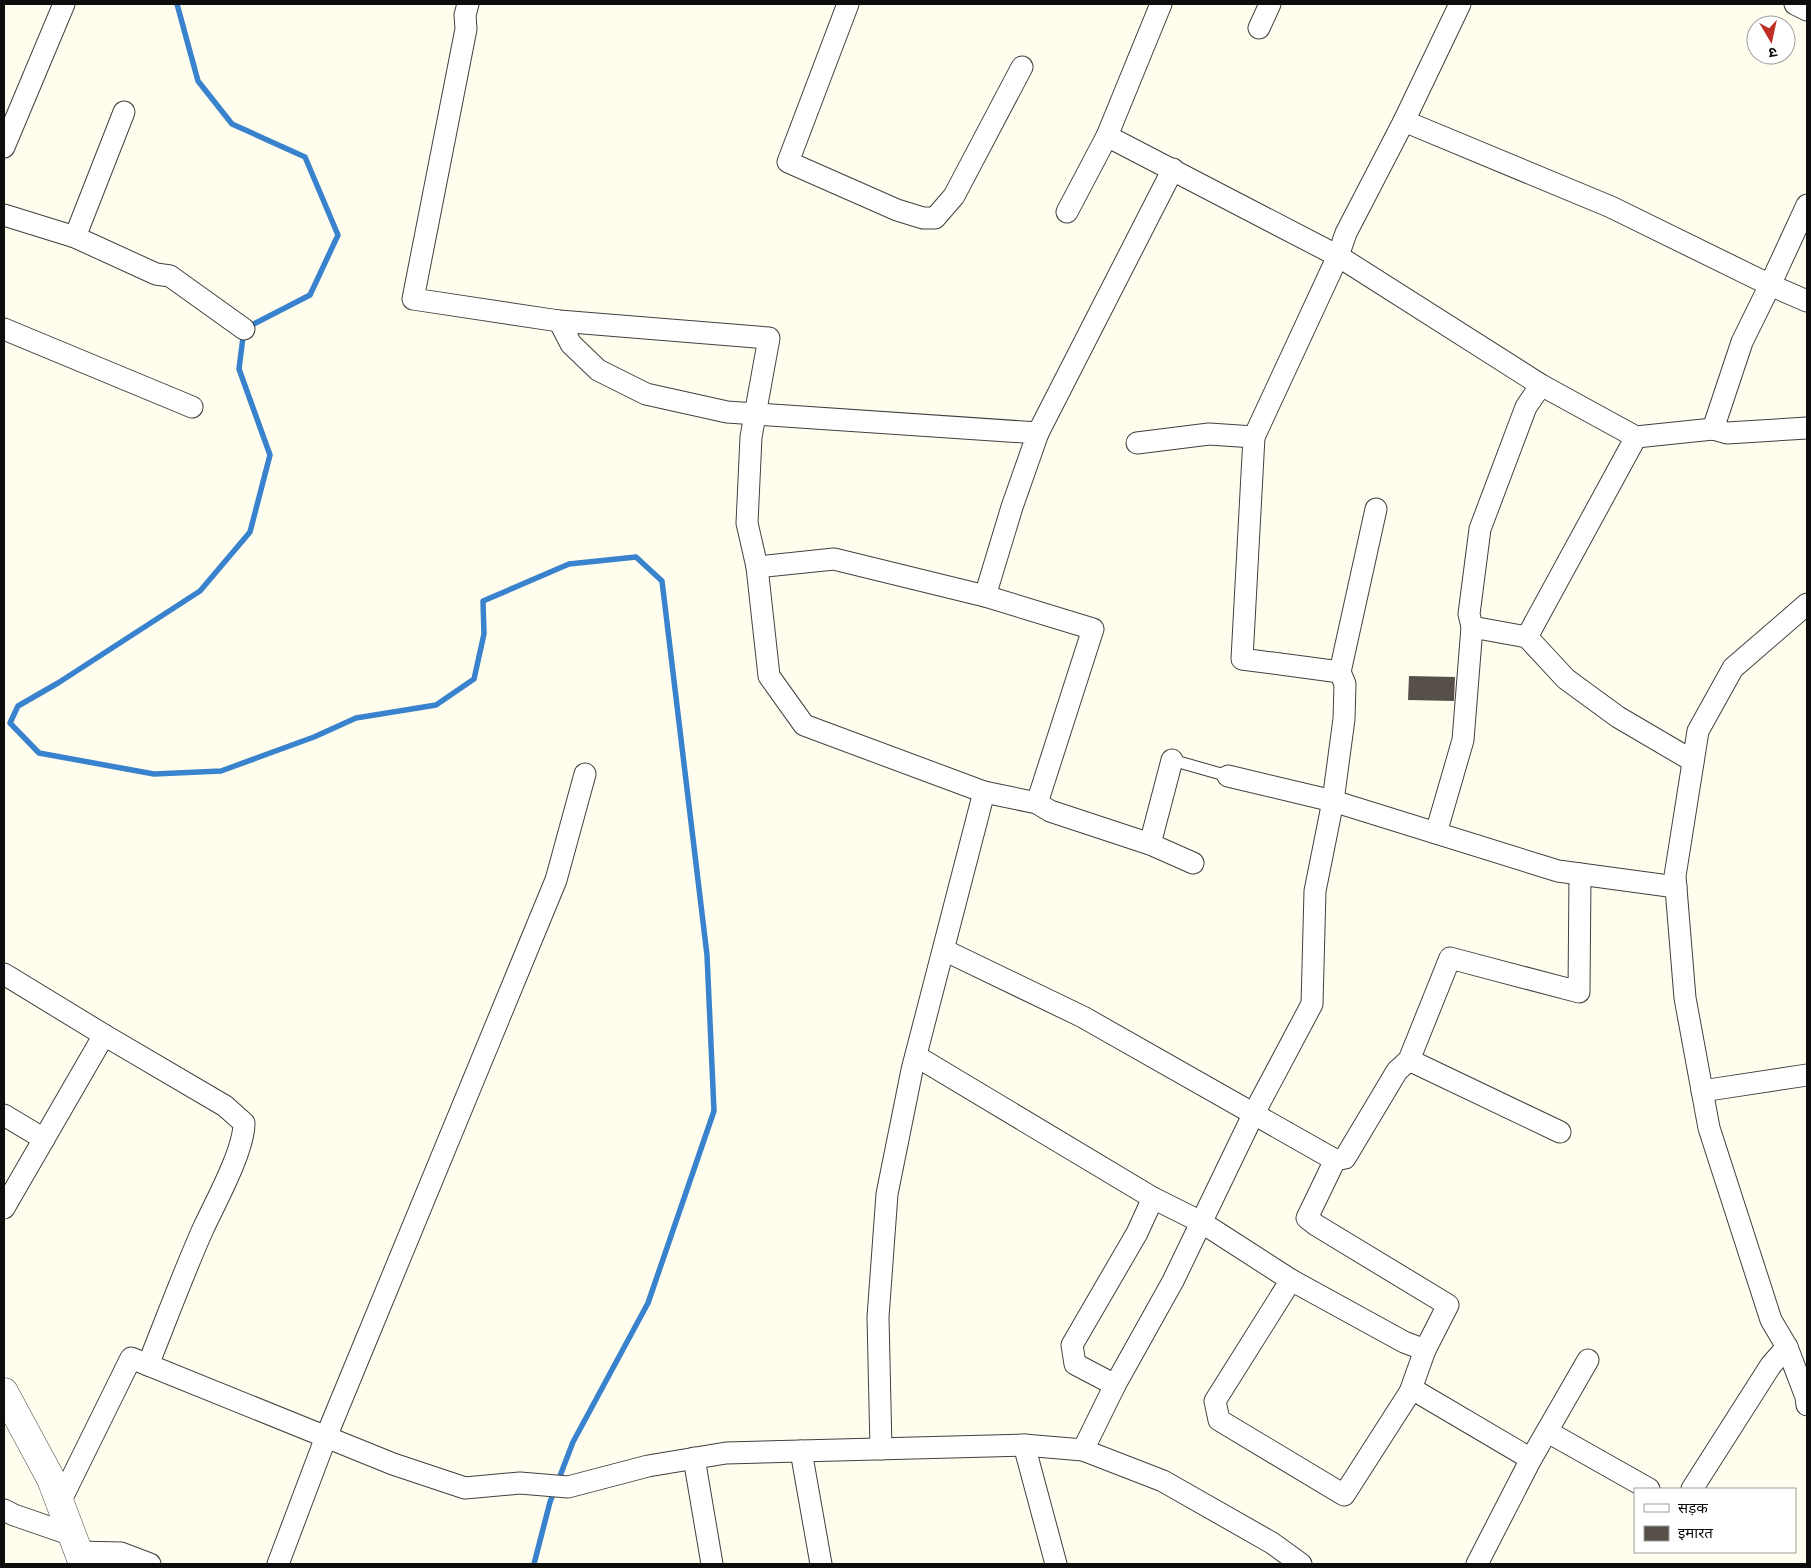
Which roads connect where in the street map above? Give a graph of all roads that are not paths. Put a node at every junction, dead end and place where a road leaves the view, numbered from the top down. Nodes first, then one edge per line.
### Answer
1 (64, 4) edge
2 (468, 4) edge
3 (848, 4) edge
4 (1161, 4) edge
5 (1270, 4) edge
6 (1460, 4) edge
7 (1795, 4) edge
8 (1807, 10) edge
9 (1260, 28) dead end
10 (1022, 67) dead end
11 (124, 112) dead end
12 (1404, 121) junction
13 (1107, 136) junction
14 (4, 147) edge
15 (1173, 169) junction
16 (1807, 205) edge
17 (1067, 212) dead end
18 (4, 215) edge
19 (75, 237) junction
20 (1338, 256) junction
21 (1770, 285) junction
22 (1807, 301) edge
23 (559, 321) junction
24 (4, 329) edge
25 (244, 329) dead end
26 (1541, 385) junction
27 (192, 407) dead end
28 (756, 413) junction
29 (1807, 428) edge
30 (1713, 429) junction
31 (1038, 433) junction
32 (1254, 436) junction
33 (1636, 437) junction
34 (1137, 443) dead end
35 (1376, 508) dead end
36 (757, 567) junction
37 (985, 596) junction
38 (1807, 604) edge
39 (1472, 627) junction
40 (1527, 636) junction
41 (1340, 672) junction
42 (1172, 760) joint
43 (1693, 761) junction
44 (585, 774) dead end
45 (1228, 776) joint
46 (984, 792) junction
47 (1333, 801) junction
48 (1037, 803) junction
49 (1436, 833) junction
50 (1150, 844) junction
51 (1193, 863) dead end
52 (1580, 874) junction
53 (1676, 887) junction
54 (944, 950) junction
55 (4, 974) edge
56 (104, 1035) junction
57 (916, 1056) junction
58 (1409, 1060) junction
59 (1807, 1075) edge
60 (1702, 1090) junction
61 (4, 1115) edge
62 (1253, 1115) junction
63 (1560, 1132) dead end
64 (44, 1139) junction
65 (1335, 1160) junction
66 (1152, 1198) junction
67 (4, 1208) edge
68 (1201, 1222) junction
69 (1291, 1280) junction
70 (1787, 1347) junction
71 (1425, 1350) junction
72 (1588, 1360) dead end
73 (148, 1365) junction
74 (1115, 1385) junction
75 (4, 1392) edge
76 (1410, 1392) junction
77 (1807, 1405) edge
78 (1548, 1432) junction
79 (326, 1437) junction
80 (1024, 1445) junction
81 (881, 1449) junction
82 (1083, 1450) junction
83 (801, 1451) junction
84 (694, 1458) junction
85 (1531, 1459) junction
86 (1647, 1488) edge
87 (1693, 1488) edge
88 (60, 1502) junction
89 (7, 1518) edge
90 (78, 1551) edge
91 (150, 1564) edge
92 (278, 1564) edge
93 (712, 1564) edge
94 (820, 1564) edge
95 (1056, 1564) edge
96 (1301, 1564) edge
97 (1477, 1564) edge

1 - 14 street
2 - 23 street
3 - 10 street
4 - 13 street
5 - 9 street
6 - 12 street
7 - 8 street
11 - 19 street
12 - 20 street
12 - 21 street
13 - 15 street
13 - 17 street
15 - 20 street
15 - 31 street
16 - 21 street
18 - 19 street
19 - 25 street
20 - 26 street
20 - 32 street
21 - 22 street
21 - 30 street
23 - 28 street
23 - 28 street
24 - 27 street
26 - 33 street
26 - 39 street
28 - 31 street
28 - 36 street
29 - 30 street
30 - 33 street
31 - 37 street
32 - 34 street
32 - 41 street
33 - 40 street
35 - 41 street
36 - 37 street
36 - 46 street
37 - 48 street
38 - 43 street
39 - 40 street
39 - 49 street
40 - 43 street
41 - 47 street
42 - 45 lane
42 - 50 street
43 - 53 street
44 - 79 street
45 - 47 street
46 - 48 street
46 - 54 street
47 - 49 street
47 - 62 street
48 - 50 street
49 - 52 street
50 - 51 street
52 - 53 street
52 - 58 street
53 - 60 street
54 - 57 street
54 - 62 street
55 - 56 street
56 - 64 street
56 - 73 street
57 - 66 street
57 - 81 street
58 - 63 street
58 - 65 street
59 - 60 street
60 - 70 street
61 - 64 street
62 - 65 street
62 - 68 street
64 - 67 street
65 - 71 street
66 - 68 street
66 - 74 street
68 - 69 street
68 - 74 street
69 - 71 street
69 - 76 street
70 - 77 street
70 - 87 street
71 - 76 street
72 - 78 street
73 - 79 street
73 - 88 street
74 - 82 street
75 - 88 street
76 - 85 street
78 - 85 street
78 - 86 street
79 - 84 street
79 - 92 street
80 - 81 street
80 - 82 street
80 - 95 street
81 - 83 street
82 - 96 street
83 - 84 street
83 - 94 street
84 - 93 street
85 - 97 street
88 - 90 street
89 - 90 street
90 - 91 street

